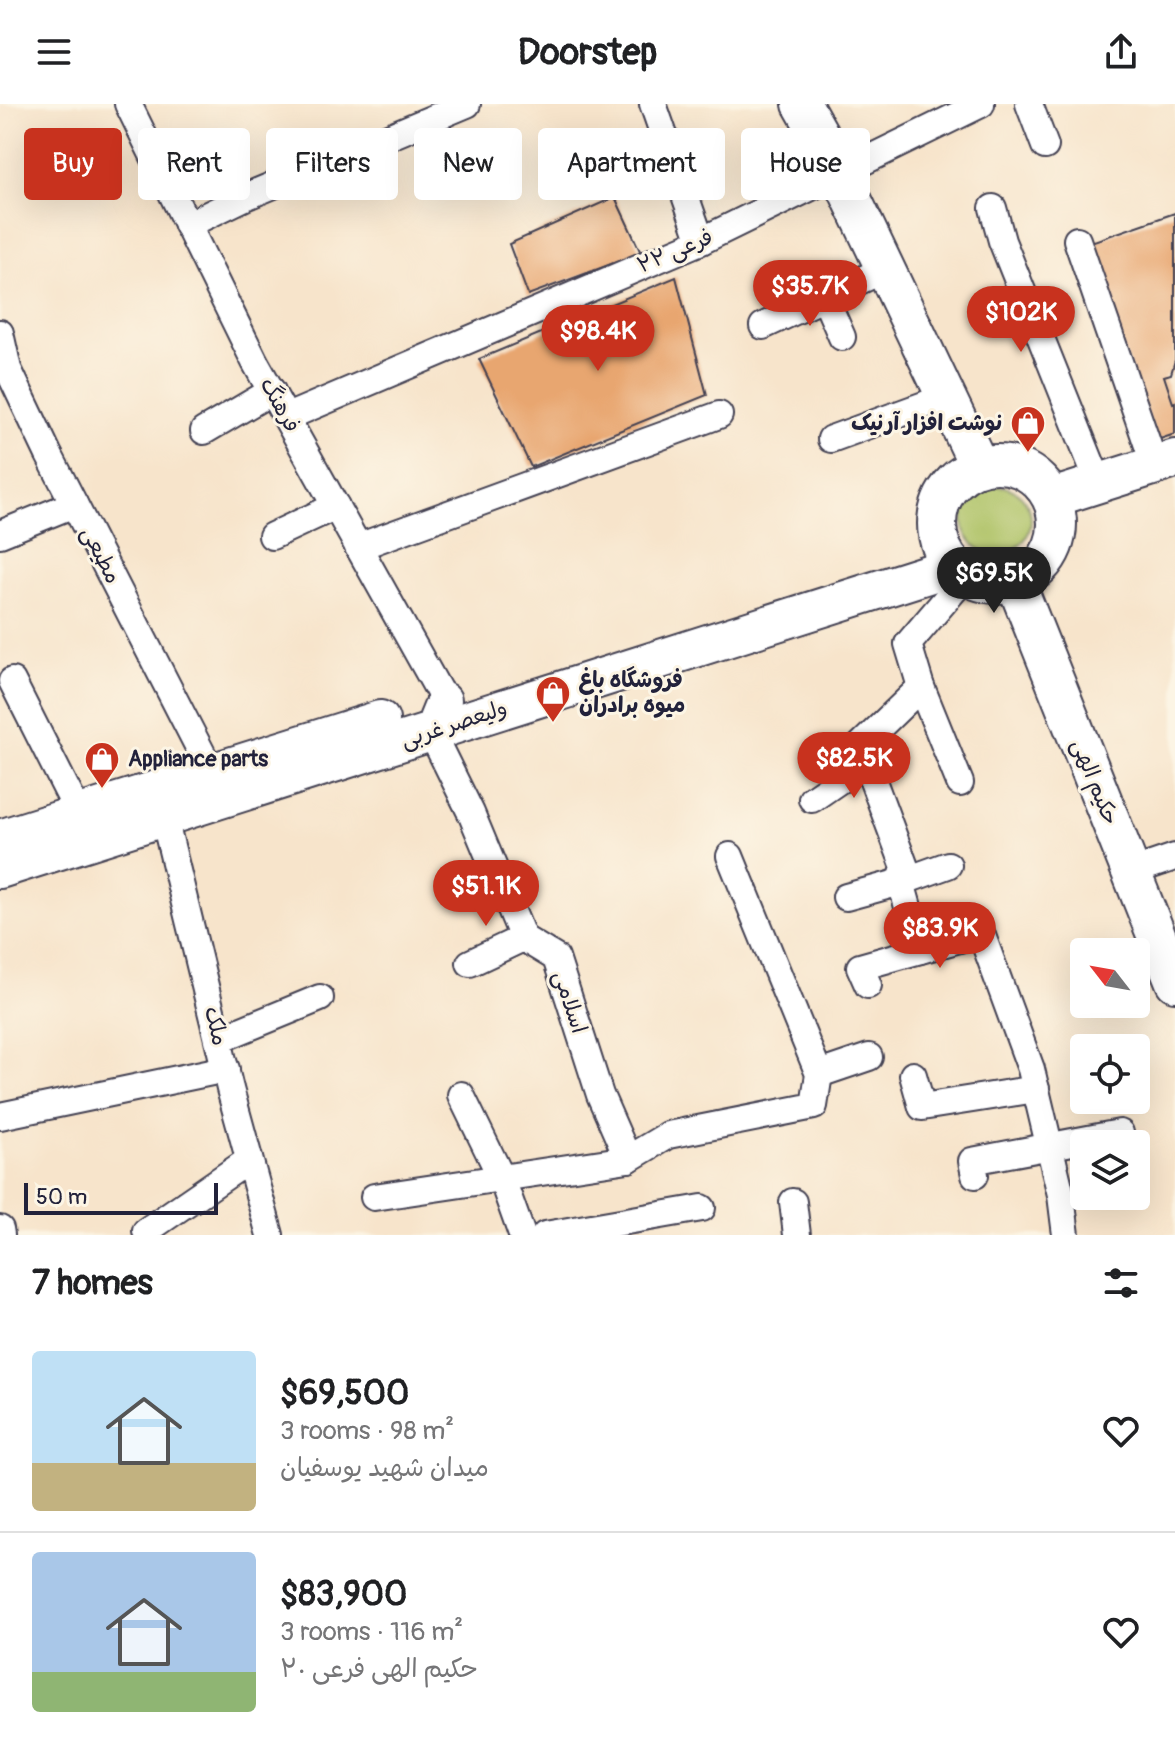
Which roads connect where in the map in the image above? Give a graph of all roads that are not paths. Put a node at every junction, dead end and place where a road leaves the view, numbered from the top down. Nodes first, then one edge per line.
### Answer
1 (128, 104) edge
2 (467, 104) edge
3 (653, 104) edge
4 (802, 104) edge
5 (981, 104) edge
6 (1029, 104) edge
7 (815, 128) edge
8 (1045, 146) dead end
9 (870, 160) edge
10 (787, 200) edge
11 (852, 200) edge
12 (993, 208) dead end
13 (187, 225) junction
14 (1077, 240) dead end
15 (701, 241) junction
16 (885, 269) junction
17 (825, 298) junction
18 (763, 326) dead end
19 (842, 337) dead end
20 (1, 342) edge
21 (272, 391) junction
22 (946, 397) junction
23 (11, 404) edge
24 (719, 415) dead end
25 (287, 417) junction
26 (204, 431) dead end
27 (831, 439) dead end
28 (979, 466) junction
29 (1168, 470) edge
30 (1099, 483) junction
31 (74, 504) junction
32 (336, 506) junction
33 (1055, 510) junction
34 (0, 534) edge
35 (272, 536) dead end
36 (358, 547) junction
37 (953, 562) junction
38 (1015, 581) junction
39 (12, 681) dead end
40 (921, 687) junction
41 (438, 716) junction
42 (866, 762) junction
43 (212, 773) junction
44 (960, 783) dead end
45 (812, 799) dead end
46 (79, 814) junction
47 (164, 817) junction
48 (0, 839) edge
49 (730, 856) dead end
50 (1175, 857) edge
51 (948, 865) dead end
52 (0, 869) edge
53 (1131, 872) junction
54 (901, 882) junction
55 (846, 897) dead end
56 (523, 938) junction
57 (920, 950) junction
58 (470, 963) dead end
59 (1175, 982) edge
60 (868, 985) dead end
61 (320, 998) dead end
62 (220, 1039) junction
63 (869, 1057) dead end
64 (226, 1069) junction
65 (819, 1074) junction
66 (913, 1075) dead end
67 (1036, 1089) junction
68 (461, 1095) dead end
69 (0, 1116) edge
70 (1070, 1143) edge
71 (1050, 1147) junction
72 (628, 1159) junction
73 (249, 1160) junction
74 (975, 1175) dead end
75 (502, 1179) junction
76 (1070, 1188) edge
77 (374, 1197) dead end
78 (793, 1202) dead end
79 (1070, 1206) edge
80 (702, 1208) dead end
81 (146, 1231) dead end
82 (270, 1235) edge
83 (522, 1235) edge
84 (545, 1235) edge
85 (797, 1235) edge
86 (1066, 1235) edge

1 - 13 street, فرهنگ
2 - 13 street
3 - 15 street
4 - 7 main road
5 - 9 street, فرعی ۲۲
6 - 8 street
10 - 15 street, فرعی ۲۲
11 - 16 main road
12 - 30 street
13 - 21 street, فرهنگ
14 - 29 street
15 - 25 street, فرعی ۲۲
16 - 17 street
16 - 22 main road
17 - 18 street
17 - 19 street
20 - 23 street, مطیعی
21 - 25 street, فرهنگ
21 - 26 street
22 - 27 street
22 - 28 main road
23 - 31 street, مطیعی
24 - 36 street
25 - 32 street, فرهنگ
28 - 33 main road
28 - 37 main road
29 - 30 main road
29 - 33 main road
30 - 33 main road
31 - 34 street
31 - 43 street, مطیعی
32 - 35 street
32 - 36 street, فرهنگ
33 - 38 main road
36 - 41 street, فرهنگ
37 - 38 main road
37 - 40 street
37 - 41 main road, ولیعصر غربی
38 - 53 main road, حکیم الهی
39 - 46 street
40 - 42 street
40 - 44 street
41 - 43 main road, ولیعصر غربی
41 - 47 main road, ولیعصر غربی
41 - 56 street
42 - 45 street
42 - 54 street
43 - 46 main road, ولیعصر غربی
46 - 48 main road, ولیعصر غربی
47 - 52 main road, ولیعصر غربی
47 - 62 street, ملک
49 - 65 street
50 - 53 street
51 - 54 street
53 - 59 main road, حکیم الهی
54 - 55 street
54 - 57 street
56 - 58 street
56 - 72 street, اسلامی
57 - 60 street
57 - 67 street
61 - 62 street
62 - 64 street, ملک
63 - 65 street
64 - 69 street
64 - 73 street, ملک
65 - 72 street
66 - 67 street
67 - 71 street
68 - 75 street
70 - 71 street
71 - 74 street
71 - 76 street
72 - 75 street
73 - 81 street
73 - 82 street, ملک
75 - 77 street
75 - 83 street
78 - 85 street
79 - 86 street
80 - 84 street

